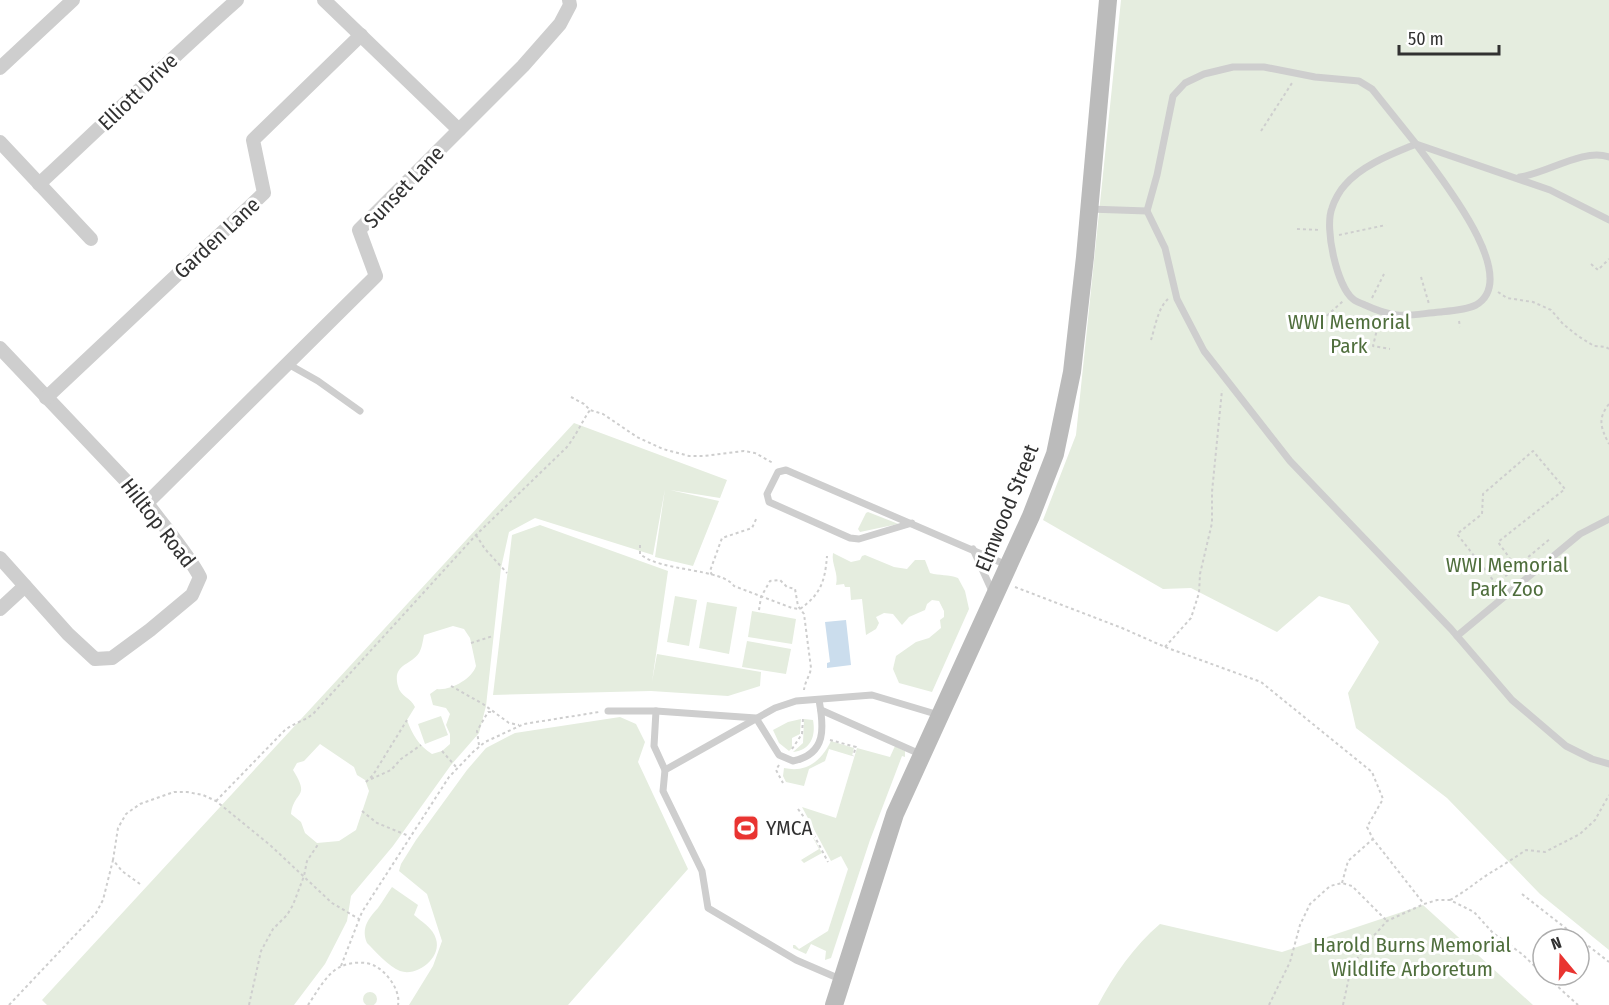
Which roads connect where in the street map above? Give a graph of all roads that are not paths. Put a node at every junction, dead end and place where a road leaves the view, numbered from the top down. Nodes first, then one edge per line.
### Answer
1 (73, 0) edge
2 (237, 0) edge
3 (324, 0) edge
4 (569, 0) edge
5 (1108, 0) edge
6 (361, 35) junction
7 (0, 68) edge
8 (459, 130) junction
9 (0, 142) edge
10 (1416, 144) junction
11 (1609, 157) edge
12 (1517, 178) junction
13 (39, 184) junction
14 (1088, 209) junction
15 (1147, 211) junction
16 (1609, 220) edge
17 (91, 239) dead end
18 (0, 348) edge
19 (288, 364) junction
20 (46, 398) junction
21 (360, 411) dead end
22 (147, 503) junction
23 (1609, 519) edge
24 (912, 523) junction
25 (973, 549) junction
26 (0, 558) edge
27 (1001, 581) junction
28 (24, 586) junction
29 (0, 609) edge
30 (1457, 636) junction
31 (819, 700) junction
32 (821, 710) junction
33 (608, 711) road end
34 (656, 711) junction
35 (939, 715) junction
36 (756, 718) junction
37 (921, 754) junction
38 (1609, 764) edge
39 (665, 771) junction
40 (843, 980) junction
41 (834, 1005) edge

1 - 7 street
2 - 13 street, Elliott Drive
3 - 6 street
4 - 8 street, Sunset Lane
5 - 14 main road, Elmwood Street
6 - 8 street
6 - 20 street, Garden Lane
8 - 19 street, Sunset Lane
9 - 13 street
10 - 10 lane
10 - 12 lane
10 - 15 lane
11 - 12 lane
12 - 16 lane
13 - 17 street
14 - 15 lane
14 - 27 main road, Elmwood Street
15 - 30 lane
18 - 20 street, Hilltop Road
19 - 21 lane
19 - 22 street, Sunset Lane
20 - 22 street, Hilltop Road
22 - 28 street, Hilltop Road
23 - 30 lane
24 - 24 lane
24 - 25 lane
25 - 27 lane
25 - 27 lane
26 - 28 street
27 - 35 main road, Elmwood Street
28 - 29 street
30 - 38 lane
31 - 32 lane
31 - 35 lane
31 - 36 lane
32 - 36 lane
32 - 37 lane
33 - 34 lane
34 - 36 lane
34 - 39 lane
35 - 37 main road, Elmwood Street
36 - 39 lane
37 - 40 main road, Elmwood Street
39 - 40 lane
40 - 41 main road, Elmwood Street

